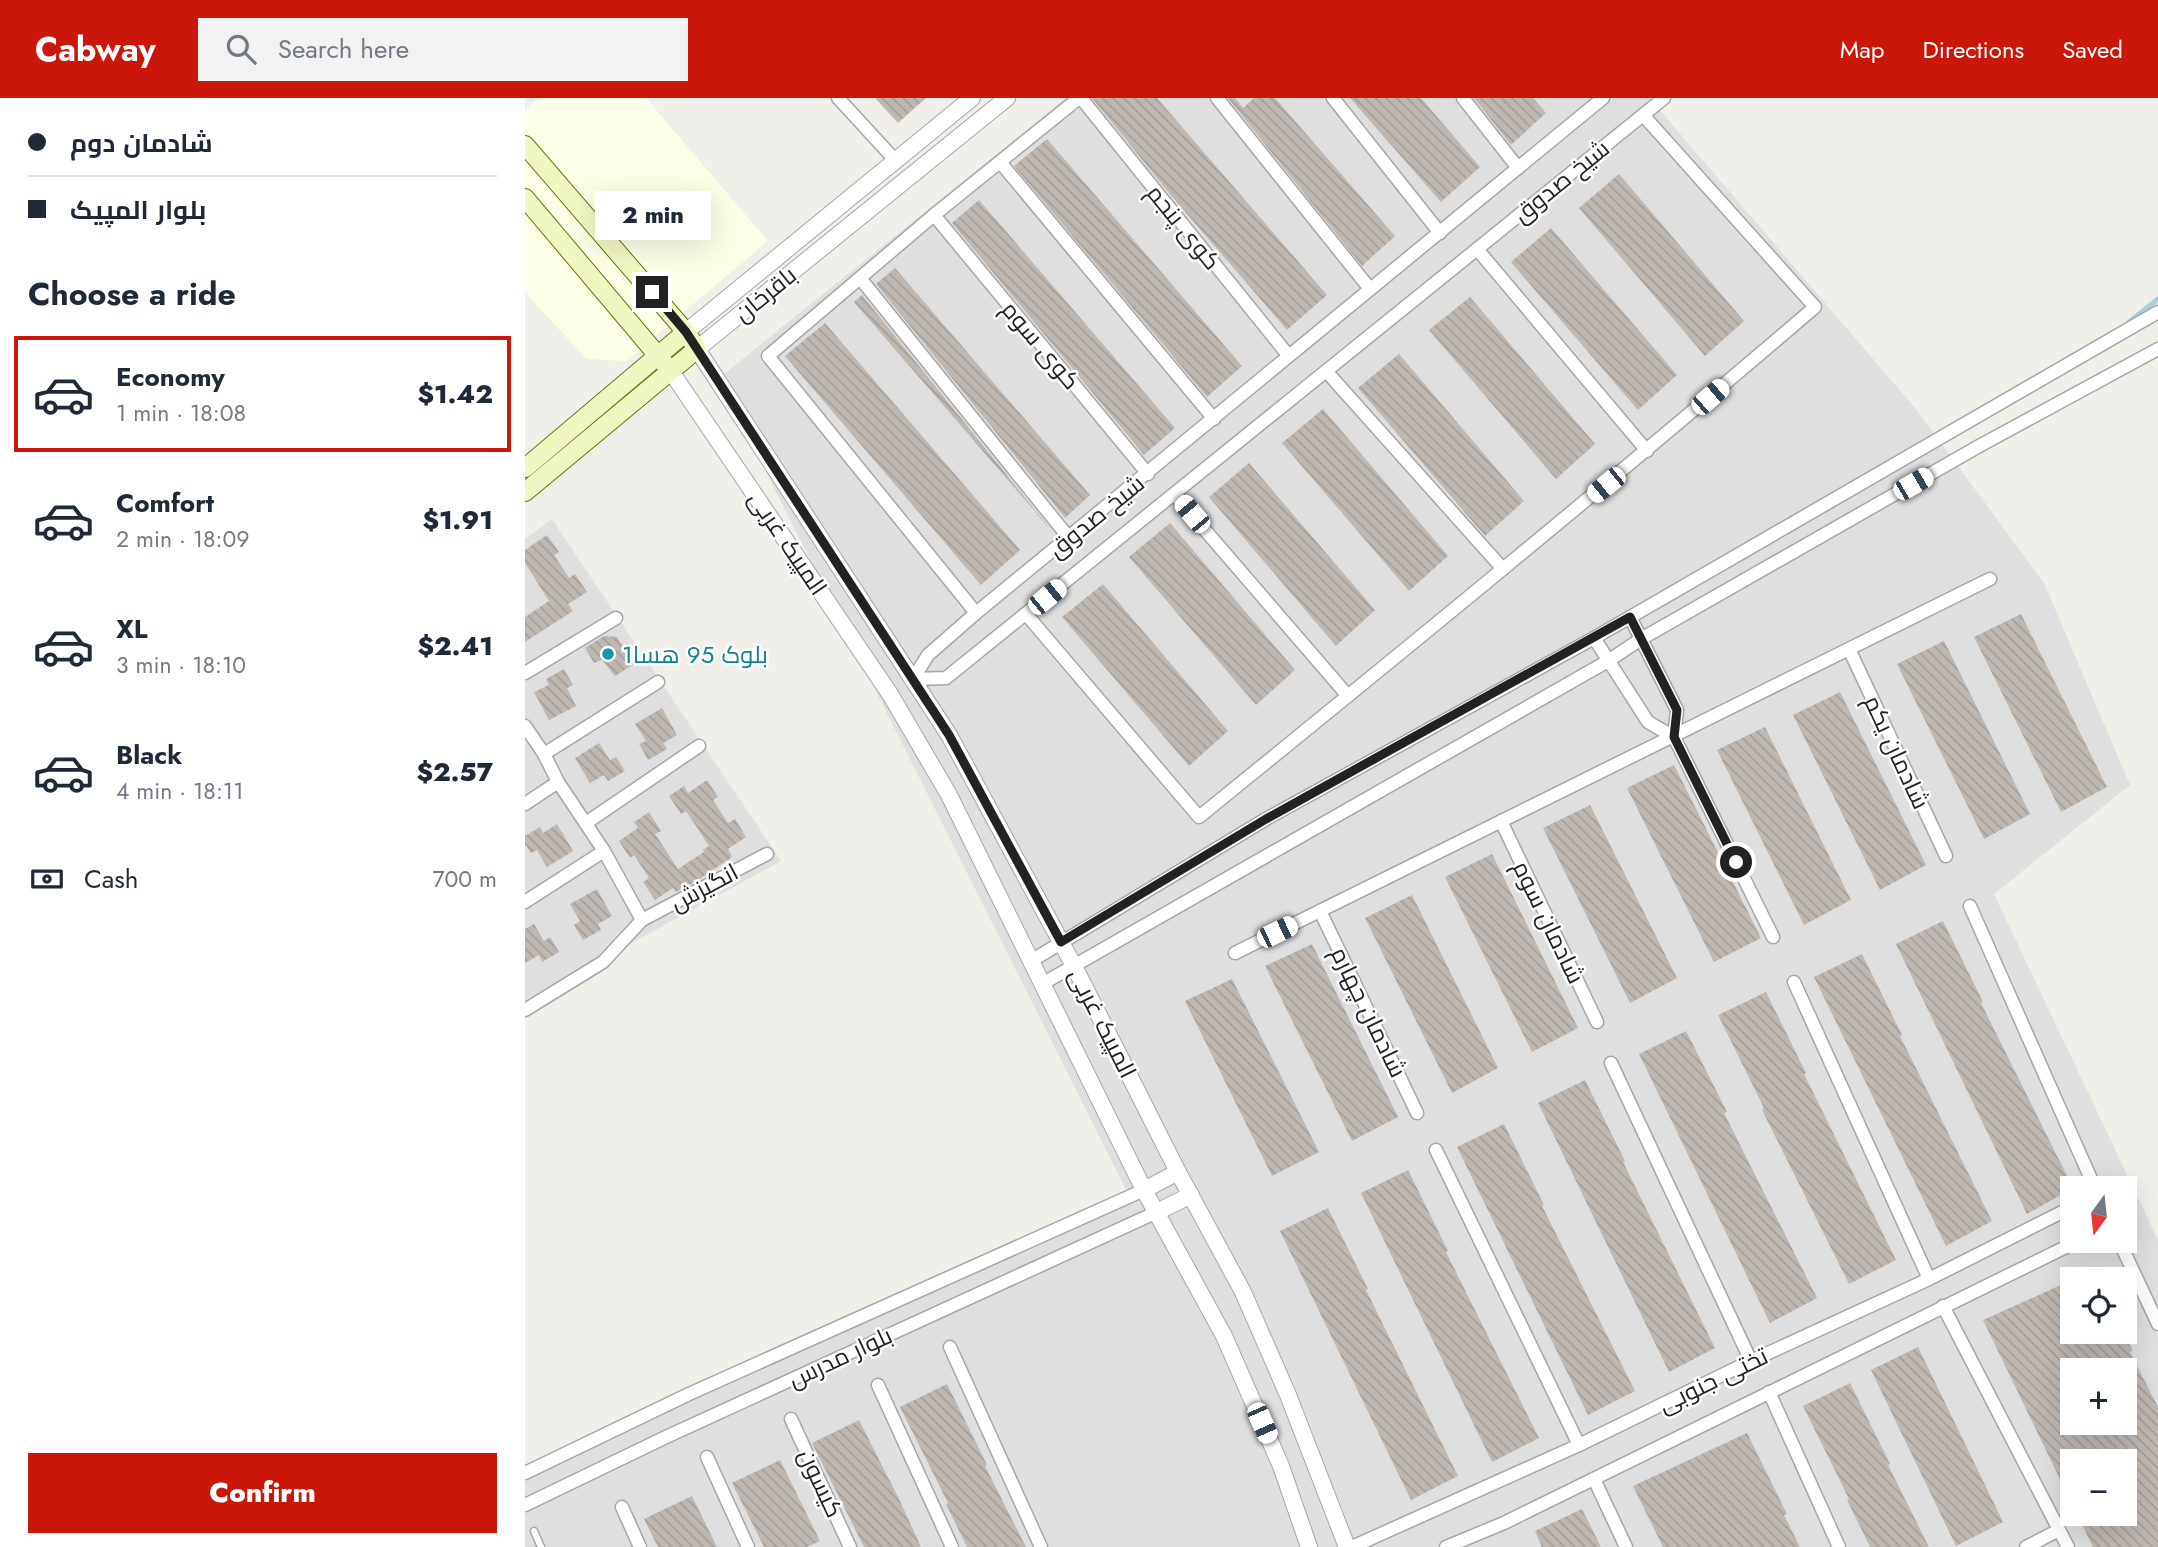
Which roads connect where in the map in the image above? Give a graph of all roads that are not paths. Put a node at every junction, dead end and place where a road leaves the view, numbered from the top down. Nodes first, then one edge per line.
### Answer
1 (838, 98) edge
2 (972, 98) edge
3 (1007, 98) edge
4 (1080, 98) edge
5 (1217, 98) edge
6 (1333, 98) edge
7 (1463, 98) edge
8 (1664, 98) edge
9 (1596, 100) edge
10 (1643, 114) junction
11 (525, 145) edge
12 (896, 162) junction
13 (1000, 162) junction
14 (1518, 168) junction
15 (525, 198) edge
16 (934, 215) junction
17 (1440, 233) junction
18 (1477, 249) junction
19 (860, 278) junction
20 (1370, 289) junction
21 (2158, 312) edge
22 (686, 332) junction
23 (697, 349) junction
24 (2158, 349) edge
25 (1288, 355) junction
26 (664, 363) junction
27 (1326, 371) junction
28 (1214, 419) junction
29 (1647, 451) junction
30 (525, 468) edge
31 (1148, 474) junction
32 (525, 492) edge
33 (1174, 494) junction
34 (1069, 538) junction
35 (1503, 569) junction
36 (1990, 579) dead end
37 (976, 613) junction
38 (1026, 614) junction
39 (1630, 617) junction
40 (616, 618) dead end
41 (1594, 638) junction
42 (1641, 639) junction
43 (1849, 649) junction
44 (1608, 661) junction
45 (525, 673) edge
46 (912, 679) junction
47 (659, 682) dead end
48 (890, 694) junction
49 (1348, 696) junction
50 (525, 726) edge
51 (1674, 737) junction
52 (699, 746) dead end
53 (544, 754) junction
54 (558, 782) junction
55 (525, 804) edge
56 (1501, 821) junction
57 (586, 823) junction
58 (604, 851) junction
59 (767, 854) dead end
60 (1946, 856) dead end
61 (525, 902) edge
62 (1970, 906) dead end
63 (1320, 911) junction
64 (642, 920) junction
65 (1773, 937) dead end
66 (1061, 942) junction
67 (1235, 953) dead end
68 (1031, 961) junction
69 (1074, 966) junction
70 (1794, 982) dead end
71 (1042, 984) junction
72 (525, 1010) edge
73 (1597, 1023) dead end
74 (1611, 1063) dead end
75 (1417, 1113) dead end
76 (1436, 1150) dead end
77 (1178, 1172) junction
78 (2090, 1176) edge
79 (1145, 1190) junction
80 (1191, 1195) junction
81 (1157, 1212) junction
82 (2060, 1213) edge
83 (2060, 1250) edge
84 (2125, 1253) edge
85 (1929, 1279) junction
86 (1943, 1306) junction
87 (2158, 1324) edge
88 (950, 1347) dead end
89 (1751, 1361) junction
90 (878, 1385) dead end
91 (1769, 1392) junction
92 (791, 1419) dead end
93 (1579, 1445) junction
94 (707, 1457) dead end
95 (525, 1472) edge
96 (1594, 1479) junction
97 (525, 1506) edge
98 (622, 1507) dead end
99 (2059, 1530) junction
100 (534, 1531) dead end
101 (541, 1547) edge
102 (641, 1547) edge
103 (748, 1547) edge
104 (850, 1547) edge
105 (952, 1547) edge
106 (1041, 1547) edge
107 (1309, 1547) edge
108 (1350, 1547) edge
109 (1446, 1547) edge
110 (1626, 1547) edge
111 (1839, 1547) edge
112 (2025, 1547) edge
113 (2067, 1547) edge

1 - 12 street
2 - 12 street, باقرخان
3 - 23 street, باقرخان
4 - 13 street
4 - 25 street, کوی پنجم
5 - 20 street
6 - 17 street
7 - 14 street
8 - 10 street, شیخ صدوق
9 - 14 street, شیخ صدوق
10 - 18 street, شیخ صدوق
10 - 29 street
11 - 22 main road
12 - 22 street, باقرخان
13 - 16 street
13 - 28 street
14 - 17 street, شیخ صدوق
15 - 26 main road
16 - 19 street
16 - 31 street, کوی سوم
17 - 20 street, شیخ صدوق
18 - 27 street, شیخ صدوق
18 - 29 street
19 - 34 street
19 - 37 street
20 - 25 street, شیخ صدوق
21 - 39 street
22 - 23 main road
22 - 26 main road, باقرخان
23 - 26 main road, باقرخان
23 - 46 street, المپیک غربی
24 - 42 street
25 - 28 street, شیخ صدوق
26 - 30 main road, باقرخان
26 - 32 main road, باقرخان
26 - 48 street, المپیک غربی
27 - 33 street, شیخ صدوق
27 - 35 street
28 - 31 street, شیخ صدوق
29 - 35 street
31 - 34 street, شیخ صدوق
33 - 38 street, شیخ صدوق
33 - 49 street
34 - 37 street, شیخ صدوق
35 - 49 street
36 - 43 street
37 - 46 street, شیخ صدوق
38 - 46 street, شیخ صدوق
38 - 49 street
39 - 41 street
39 - 42 street
40 - 45 street
41 - 44 street
41 - 66 street
42 - 44 street
42 - 51 street
43 - 51 street
43 - 60 street, شادمان یکم
44 - 51 street
44 - 69 street
46 - 48 street
46 - 66 street, المپیک غربی
47 - 53 street
48 - 68 street, المپیک غربی
50 - 53 street
51 - 56 street
51 - 65 street
52 - 57 street
53 - 54 street
54 - 55 street
54 - 57 street
56 - 63 street
56 - 73 street, شادمان سوم
57 - 58 street
58 - 61 street
58 - 64 street
59 - 64 street, انگیزش
62 - 78 street
63 - 67 street
63 - 75 street, شادمان چهارم
64 - 72 street, انگیزش
66 - 68 street
66 - 69 street, المپیک غربی
68 - 71 street, المپیک غربی
69 - 71 street
69 - 77 street, المپیک غربی
70 - 85 street
71 - 79 street, المپیک غربی
74 - 89 street
76 - 93 street
77 - 79 street
77 - 80 street, المپیک غربی
79 - 81 street, المپیک غربی
79 - 95 street, بلوار مدرس
80 - 81 street
80 - 108 street, المپیک غربی
81 - 97 street, بلوار مدرس
81 - 107 street, المپیک غربی
82 - 85 street, تختی جنوبی
83 - 86 street, تختی جنوبی
84 - 87 street
85 - 89 street, تختی جنوبی
86 - 91 street, تختی جنوبی
86 - 99 street
88 - 106 street
89 - 93 street, تختی جنوبی
90 - 105 street
91 - 96 street, تختی جنوبی
91 - 111 street
92 - 104 street, کیسون
93 - 108 street, تختی جنوبی
94 - 103 street
96 - 109 street, تختی جنوبی
96 - 110 street
98 - 102 street
99 - 112 street
99 - 113 street
100 - 101 lane

